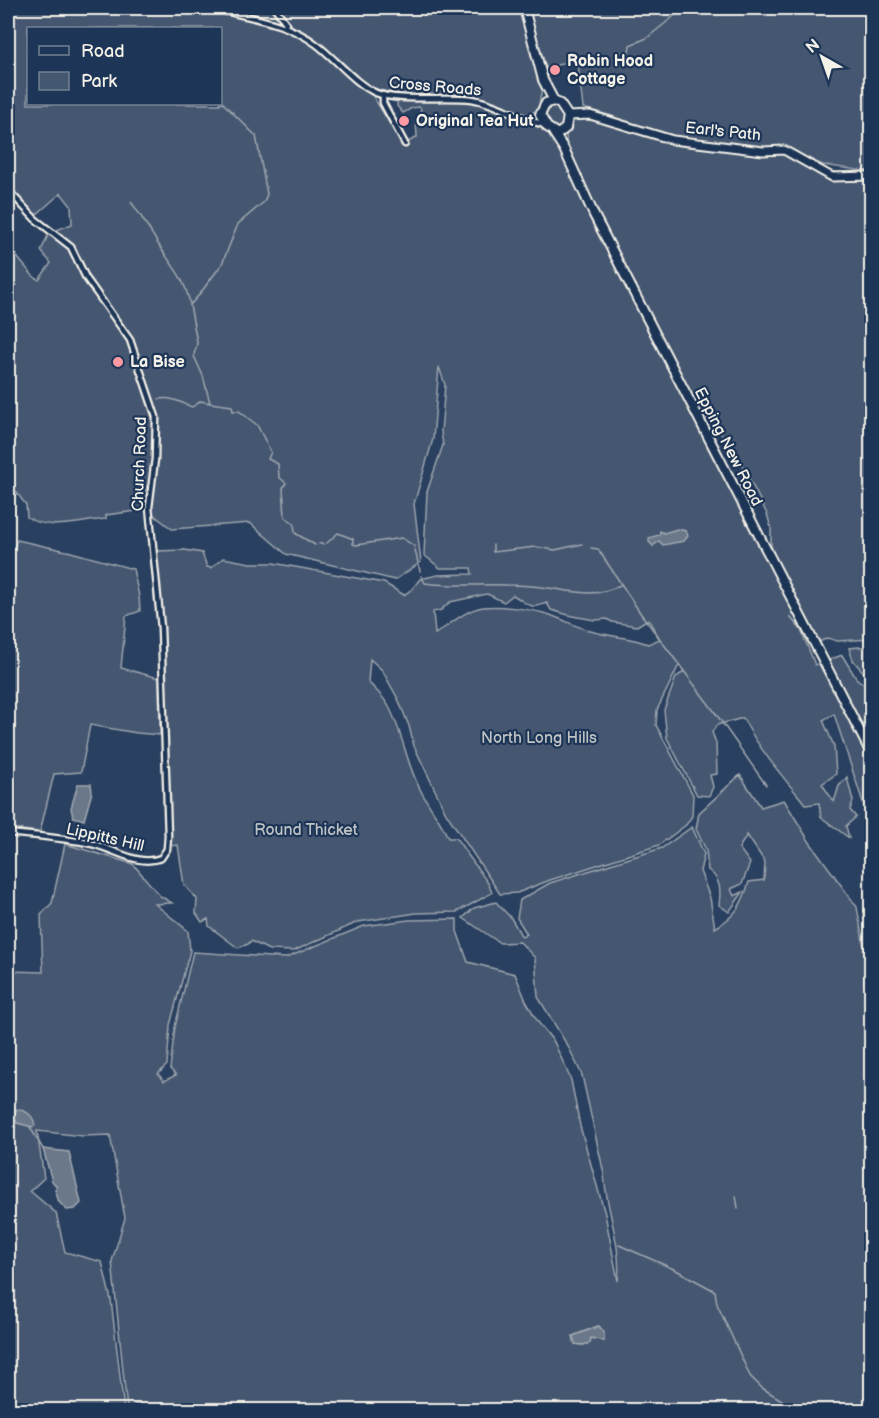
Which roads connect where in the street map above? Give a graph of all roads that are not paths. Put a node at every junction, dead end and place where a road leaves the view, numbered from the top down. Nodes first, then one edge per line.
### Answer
1 (213, 8) edge
2 (274, 8) edge
3 (524, 8) edge
4 (285, 26) junction
5 (546, 88) junction
6 (383, 95) junction
7 (554, 101) junction
8 (542, 110) junction
9 (568, 116) junction
10 (530, 120) junction
11 (545, 125) junction
12 (563, 131) junction
13 (553, 132) junction
14 (405, 144) dead end
15 (564, 149) junction
16 (872, 176) edge
17 (8, 190) edge
18 (872, 755) edge
19 (8, 833) edge
20 (161, 858) joint

1 - 4 street
2 - 4 street
3 - 5 main road
4 - 6 street, Cross Roads
5 - 7 main road
5 - 8 main road
6 - 10 street, Cross Roads
6 - 14 street
7 - 8 main road
7 - 9 main road
8 - 10 street
8 - 11 main road
9 - 12 main road
9 - 16 street, Earl's Path
10 - 11 street, Cross Roads
11 - 13 main road
12 - 13 main road
12 - 15 main road, Epping New Road
13 - 15 main road, Epping New Road
15 - 18 main road, Epping New Road
17 - 20 street, Church Road
19 - 20 street, Lippitts Hill

